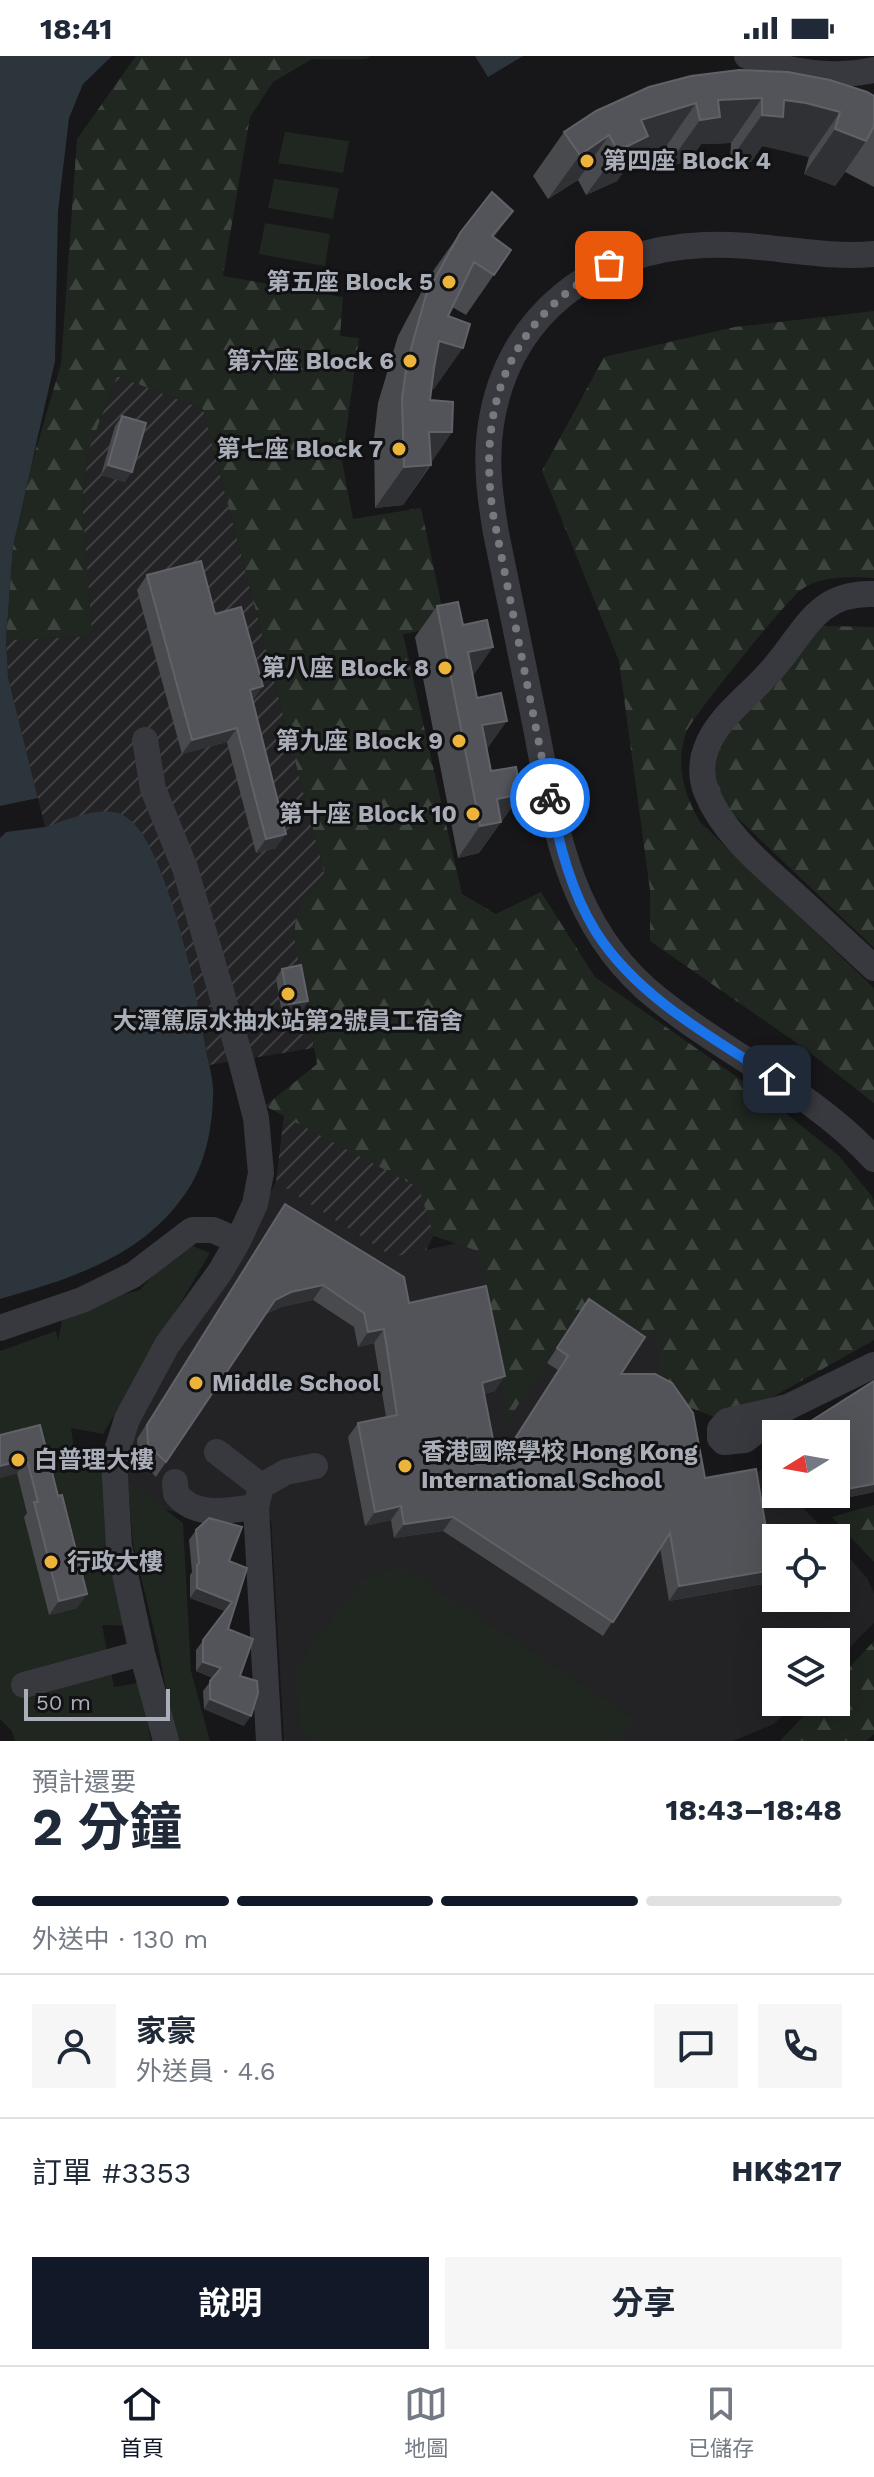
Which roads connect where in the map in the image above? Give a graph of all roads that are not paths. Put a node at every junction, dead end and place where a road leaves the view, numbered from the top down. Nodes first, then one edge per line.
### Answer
1 (747, 56) edge
2 (874, 70) edge
3 (874, 254) edge
4 (874, 594) edge
5 (145, 740) dead end
6 (874, 968) edge
7 (874, 1159) edge
8 (238, 1241) junction
9 (0, 1328) edge
10 (871, 1372) edge
11 (788, 1407) dead end
12 (217, 1452) dead end
13 (315, 1466) dead end
14 (175, 1482) dead end
15 (258, 1496) junction
16 (142, 1653) junction
17 (24, 1685) dead end
18 (166, 1741) edge
19 (269, 1741) edge

1 - 2 street
3 - 7 street
4 - 6 street
5 - 8 street
8 - 9 street
8 - 16 street
10 - 11 street
12 - 15 street
13 - 15 street
14 - 15 street
15 - 19 street
16 - 17 street
16 - 18 street

